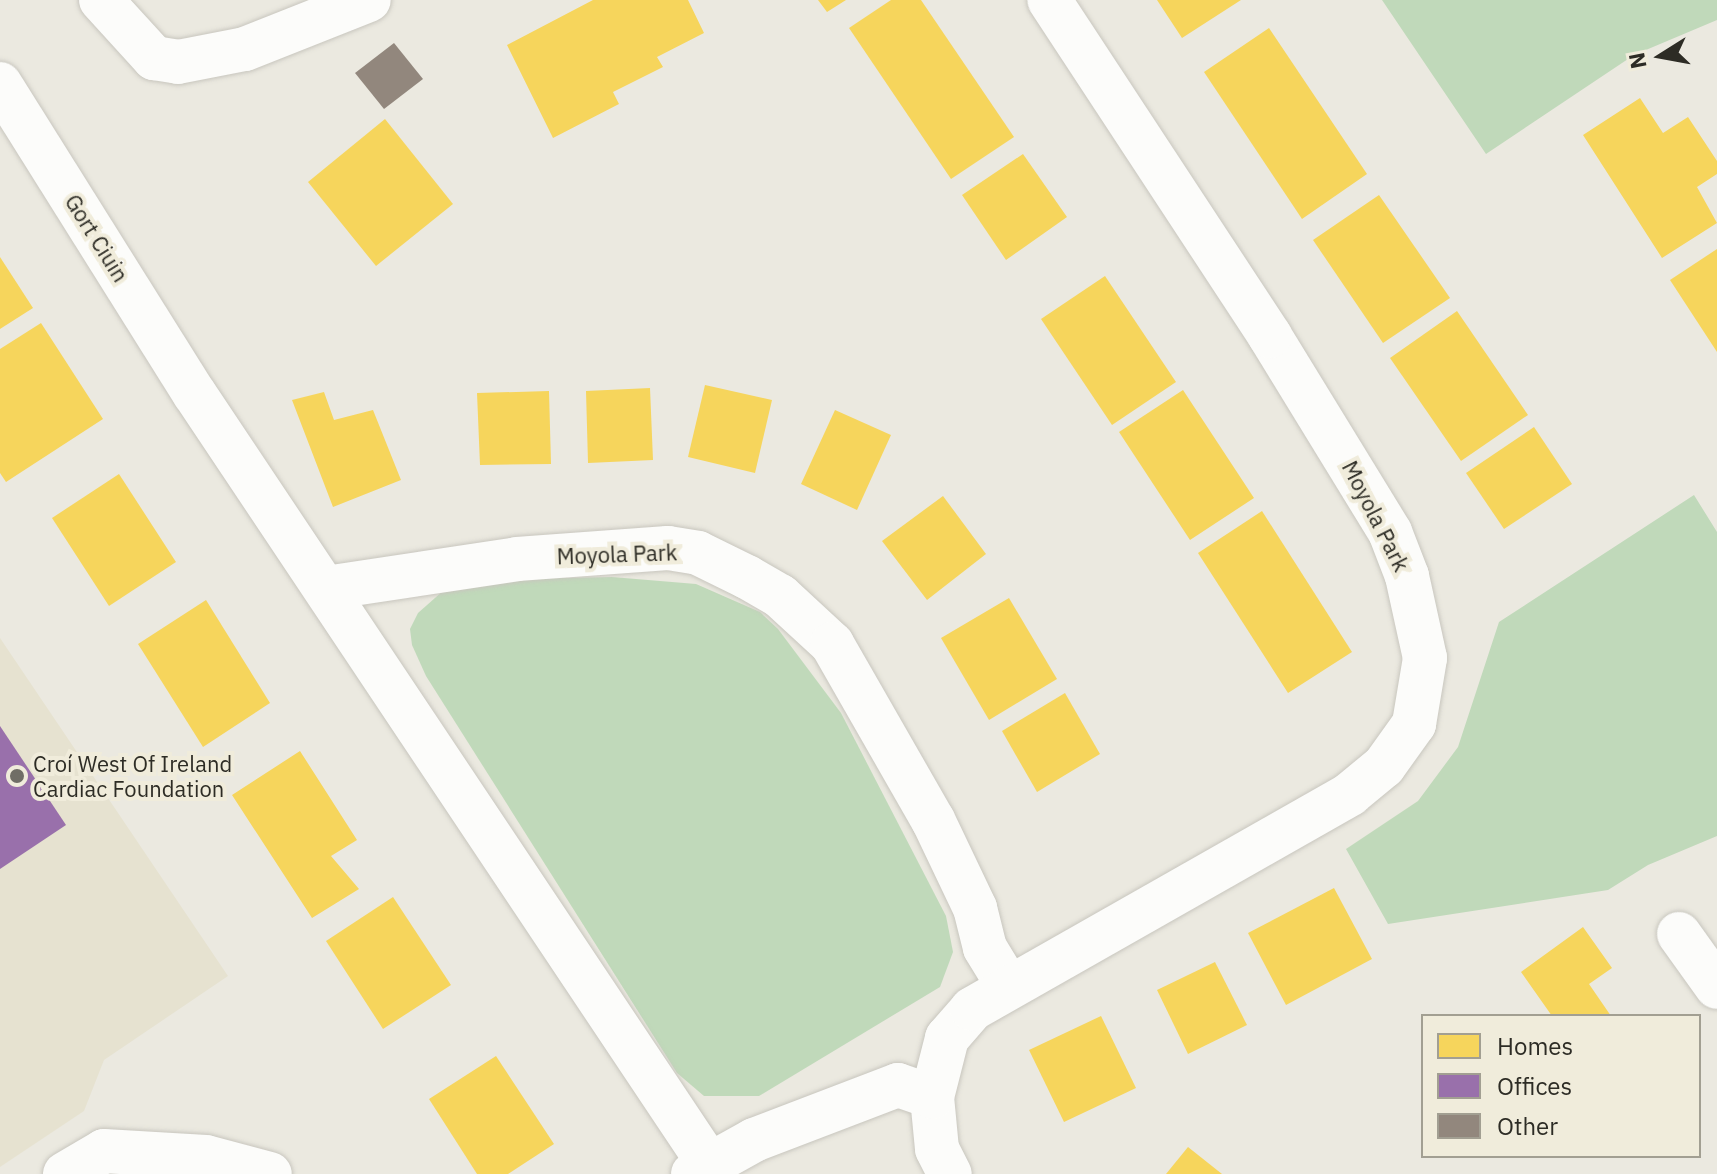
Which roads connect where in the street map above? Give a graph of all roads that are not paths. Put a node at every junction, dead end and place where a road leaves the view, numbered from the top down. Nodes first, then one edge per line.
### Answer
1 (101, 0) edge
2 (369, 0) edge
3 (1049, 0) edge
4 (0, 84) edge
5 (326, 588) junction
6 (1679, 934) dead end
7 (1007, 984) junction
8 (1717, 987) edge
9 (932, 1097) junction
10 (701, 1169) edge
11 (65, 1174) edge
12 (270, 1174) edge
13 (950, 1174) edge

1 - 2 street
3 - 7 street, Moyola Park
4 - 5 street, Gort Ciuin
5 - 7 street, Moyola Park
5 - 10 street
6 - 8 street
7 - 9 street, Moyola Park
9 - 10 street
9 - 13 street, Moyola Park
11 - 12 street

